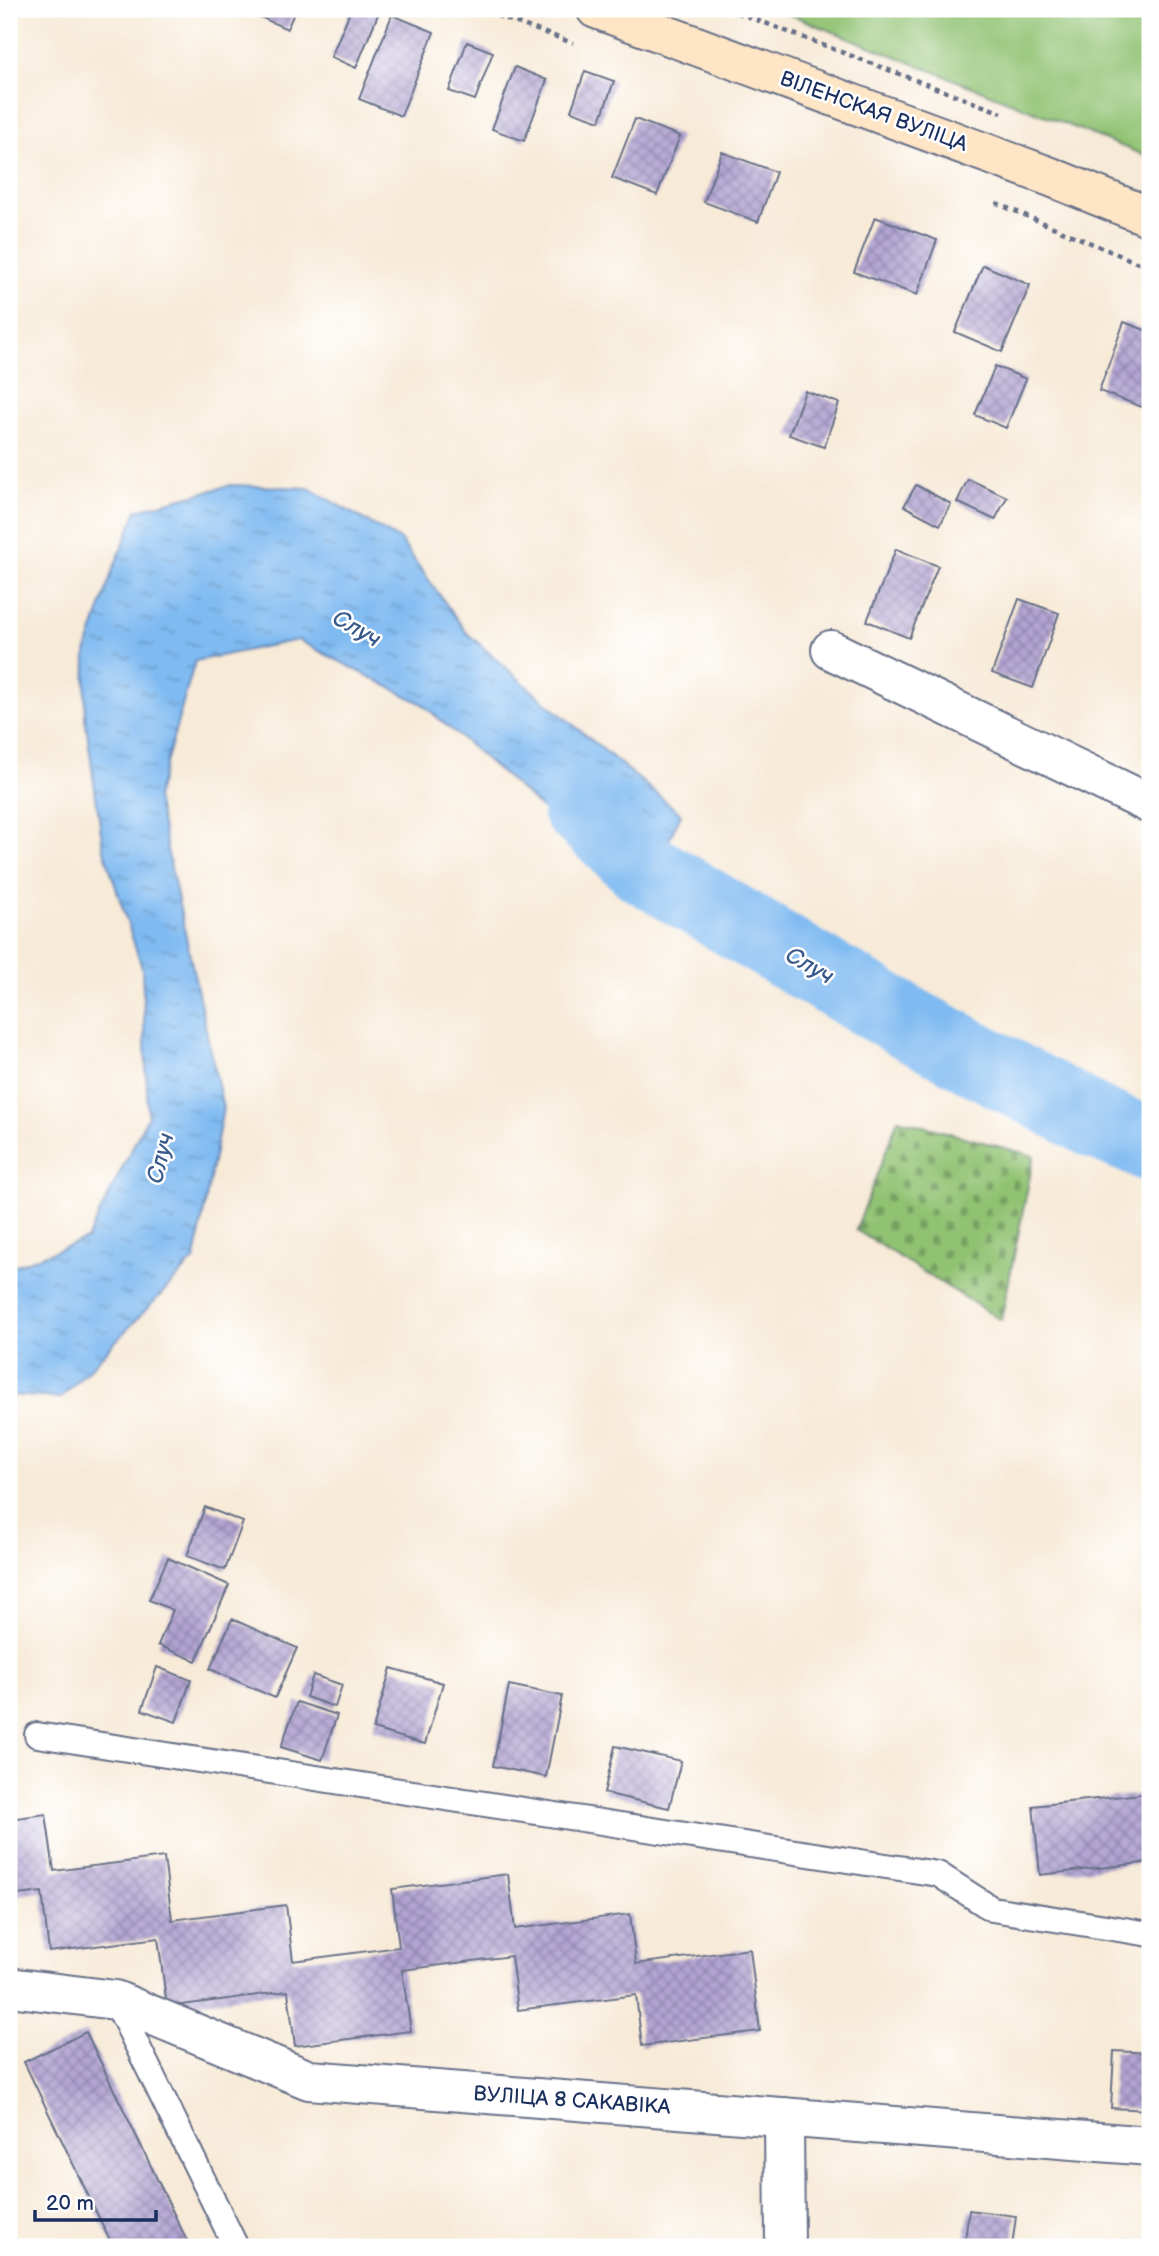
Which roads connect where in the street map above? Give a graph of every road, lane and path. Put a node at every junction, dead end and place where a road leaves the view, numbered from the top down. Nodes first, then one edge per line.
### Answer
1 (596, 9) edge
2 (728, 9) edge
3 (1013, 117) dead end
4 (1148, 207) edge
5 (831, 650) dead end
6 (1150, 804) edge
7 (37, 1735) dead end
8 (1150, 1934) edge
9 (9, 1987) edge
10 (115, 2000) junction
11 (784, 2117) junction
12 (1150, 2146) edge
13 (236, 2247) edge
14 (785, 2247) edge

1 - 4 main road, ВІЛЕНСКАЯ ВУЛІЦА
2 - 3 path
5 - 6 street
7 - 8 lane
9 - 10 street, ВУЛІЦА 8 САКАВІКА
10 - 11 street, ВУЛІЦА 8 САКАВІКА
10 - 13 lane
11 - 12 street, ВУЛІЦА 8 САКАВІКА
11 - 14 street

